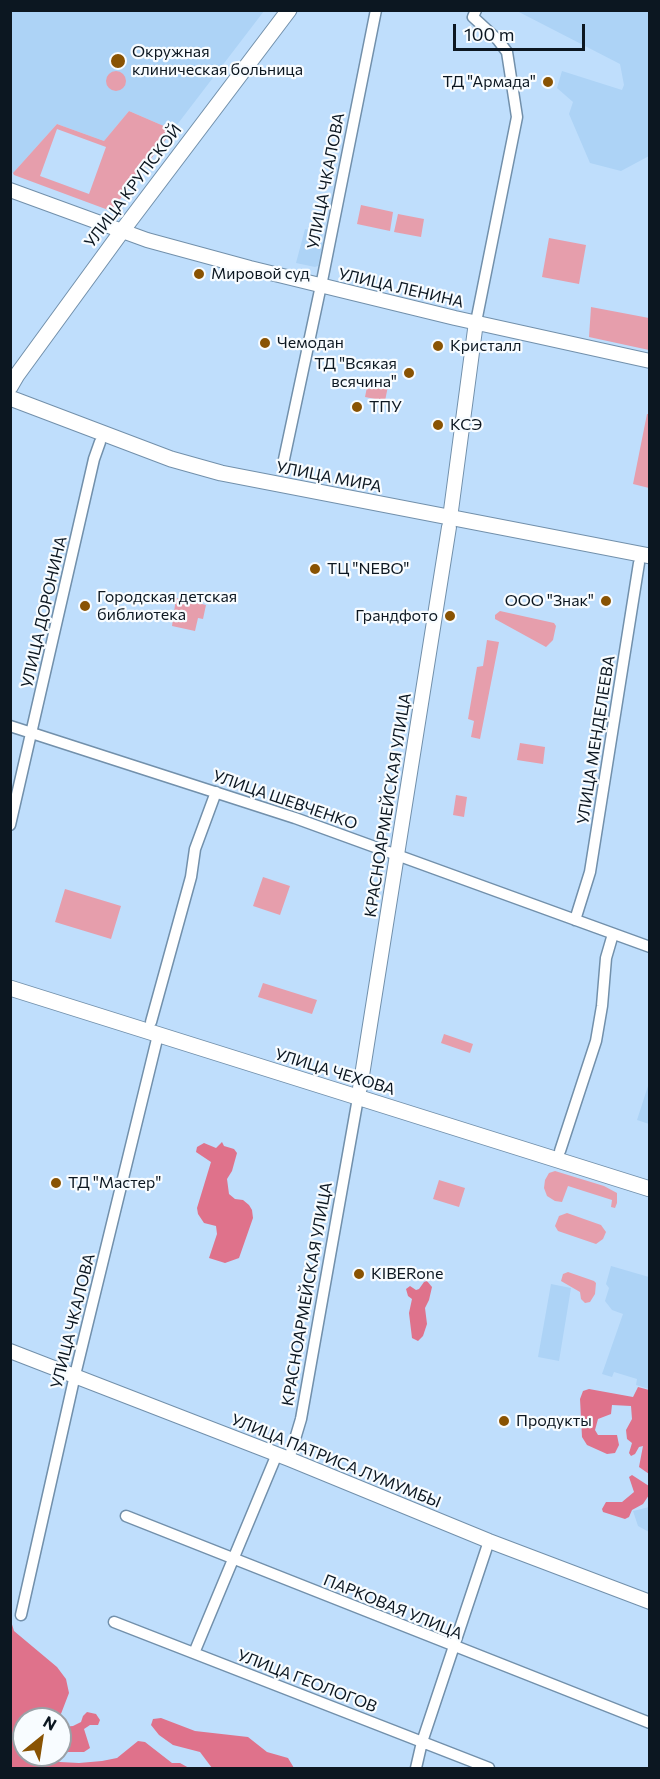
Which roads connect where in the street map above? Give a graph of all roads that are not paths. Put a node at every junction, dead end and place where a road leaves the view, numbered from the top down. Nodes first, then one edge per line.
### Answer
1 (278, 10) edge
2 (290, 10) edge
3 (376, 10) edge
4 (472, 13) edge
5 (10, 190) edge
6 (117, 229) junction
7 (321, 286) junction
8 (476, 322) junction
9 (650, 361) edge
10 (10, 369) edge
11 (10, 387) edge
12 (10, 398) edge
13 (10, 408) edge
14 (102, 438) junction
15 (283, 464) dead end
16 (449, 522) junction
17 (644, 560) edge
18 (10, 726) edge
19 (32, 734) junction
20 (216, 792) junction
21 (10, 825) edge
22 (396, 855) junction
23 (576, 920) junction
24 (613, 934) junction
25 (650, 947) edge
26 (10, 978) edge
27 (10, 988) edge
28 (154, 1028) junction
29 (359, 1093) junction
30 (559, 1156) junction
31 (650, 1179) edge
32 (650, 1189) edge
33 (10, 1351) edge
34 (75, 1375) junction
35 (283, 1456) junction
36 (126, 1516) dead end
37 (489, 1541) junction
38 (233, 1560) junction
39 (650, 1602) edge
40 (21, 1615) dead end
41 (114, 1622) dead end
42 (454, 1647) junction
43 (194, 1653) junction
44 (650, 1723) edge
45 (422, 1742) junction
46 (416, 1768) edge
47 (489, 1768) edge

1 - 6 main road, УЛИЦА КРУПСКОЙ
2 - 6 main road, УЛИЦА КРУПСКОЙ
3 - 7 street, УЛИЦА ЧКАЛОВА
4 - 8 street, КРАСНОАРМЕЙСКАЯ УЛИЦА
5 - 6 street, УЛИЦА ЛЕНИНА
6 - 7 street, УЛИЦА ЛЕНИНА
6 - 10 main road, УЛИЦА КРУПСКОЙ
6 - 11 main road, УЛИЦА КРУПСКОЙ
7 - 8 street, УЛИЦА ЛЕНИНА
7 - 15 street, УЛИЦА ЧКАЛОВА
8 - 9 street, УЛИЦА ЛЕНИНА
8 - 16 street, КРАСНОАРМЕЙСКАЯ УЛИЦА
12 - 14 main road, УЛИЦА МИРА
13 - 14 main road, УЛИЦА МИРА
14 - 16 main road, УЛИЦА МИРА
14 - 19 street, УЛИЦА ДОРОНИНА
16 - 17 main road, УЛИЦА МИРА
16 - 22 street, КРАСНОАРМЕЙСКАЯ УЛИЦА
17 - 23 street, УЛИЦА МЕНДЕЛЕЕВА
18 - 19 street, УЛИЦА ШЕВЧЕНКО
19 - 20 street, УЛИЦА ШЕВЧЕНКО
19 - 21 street, УЛИЦА ДОРОНИНА
20 - 22 street, УЛИЦА ШЕВЧЕНКО
20 - 28 street, УЛИЦА ЧКАЛОВА
22 - 23 street, УЛИЦА ШЕВЧЕНКО
22 - 29 street, КРАСНОАРМЕЙСКАЯ УЛИЦА
23 - 24 street, УЛИЦА ШЕВЧЕНКО
24 - 25 street, УЛИЦА ШЕВЧЕНКО
24 - 30 street
26 - 28 main road, УЛИЦА ЧЕХОВА
27 - 28 main road, УЛИЦА ЧЕХОВА
28 - 29 main road, УЛИЦА ЧЕХОВА
28 - 34 street, УЛИЦА ЧКАЛОВА
29 - 30 main road, УЛИЦА ЧЕХОВА
29 - 35 street, КРАСНОАРМЕЙСКАЯ УЛИЦА
30 - 31 main road, УЛИЦА ЧЕХОВА
30 - 32 main road, УЛИЦА ЧЕХОВА
33 - 34 street, УЛИЦА ПАТРИСА ЛУМУМБЫ
34 - 35 street, УЛИЦА ПАТРИСА ЛУМУМБЫ
34 - 40 street, УЛИЦА ЧКАЛОВА
35 - 37 street, УЛИЦА ПАТРИСА ЛУМУМБЫ
35 - 38 street, КРАСНОАРМЕЙСКАЯ УЛИЦА
36 - 38 street, ПАРКОВАЯ УЛИЦА
37 - 39 street, УЛИЦА ПАТРИСА ЛУМУМБЫ
37 - 42 street
38 - 42 street, ПАРКОВАЯ УЛИЦА
38 - 43 street, КРАСНОАРМЕЙСКАЯ УЛИЦА
41 - 43 street, УЛИЦА ГЕОЛОГОВ
42 - 44 street, ПАРКОВАЯ УЛИЦА
42 - 45 street
43 - 45 street, УЛИЦА ГЕОЛОГОВ
45 - 46 street
45 - 47 street, УЛИЦА ГЕОЛОГОВ

